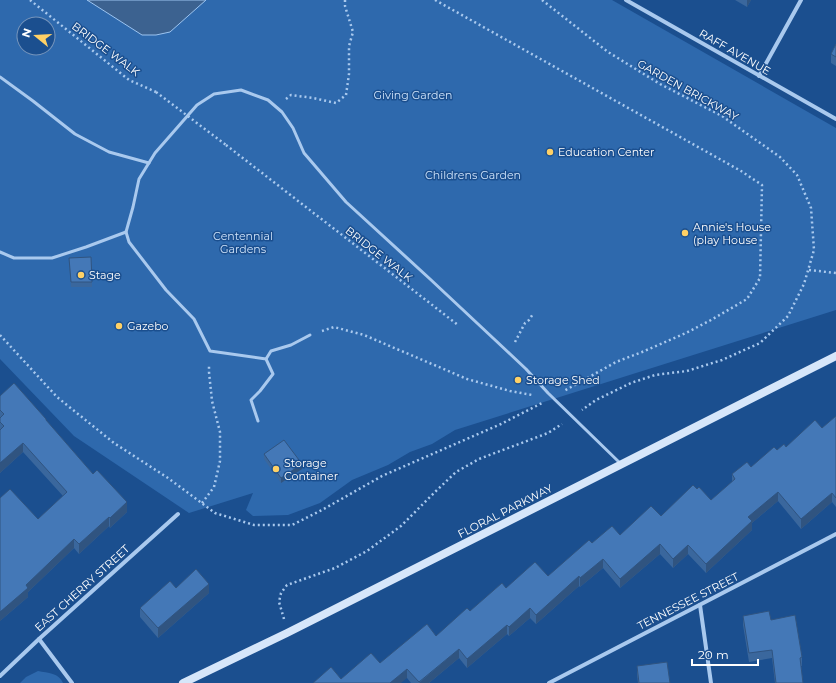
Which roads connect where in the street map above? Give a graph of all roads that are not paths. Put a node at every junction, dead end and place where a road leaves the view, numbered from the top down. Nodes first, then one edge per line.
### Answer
1 (626, 0) edge
2 (801, 0) edge
3 (759, 76) junction
4 (0, 77) edge
5 (836, 119) edge
6 (149, 163) junction
7 (126, 232) junction
8 (0, 252) edge
9 (310, 334) road end
10 (836, 356) edge
11 (266, 359) junction
12 (258, 421) dead end
13 (621, 464) junction
14 (178, 514) dead end
15 (836, 534) edge
16 (700, 605) junction
17 (39, 639) junction
18 (0, 676) edge
19 (72, 683) edge
20 (183, 683) edge
21 (549, 683) edge
22 (711, 683) edge

1 - 3 street, RAFF AVENUE
2 - 3 street
3 - 5 street, RAFF AVENUE
4 - 6 lane
6 - 7 lane
6 - 13 lane
7 - 8 lane
7 - 11 lane
9 - 11 lane
10 - 13 street, FLORAL PARKWAY
11 - 12 lane
13 - 20 street, FLORAL PARKWAY
14 - 17 street, EAST CHERRY STREET
15 - 16 street, TENNESSEE STREET
16 - 21 street, TENNESSEE STREET
16 - 22 street
17 - 18 street, EAST CHERRY STREET
17 - 19 street

